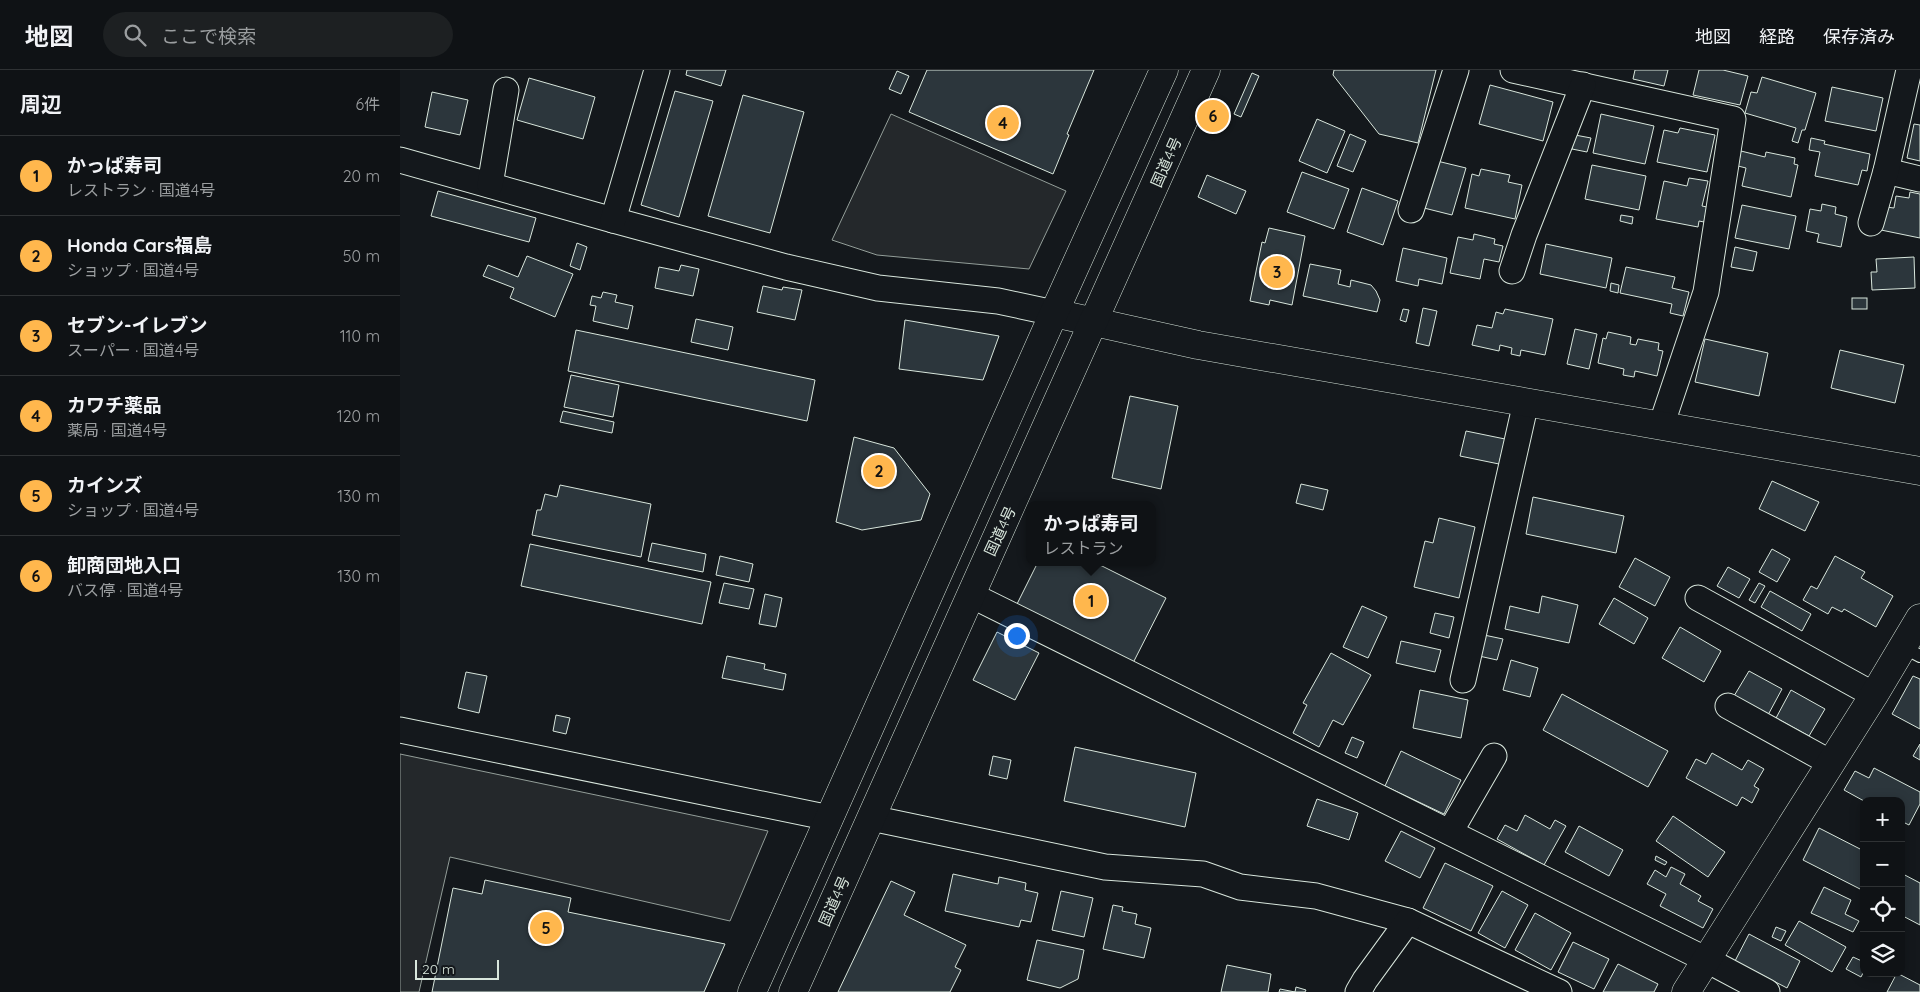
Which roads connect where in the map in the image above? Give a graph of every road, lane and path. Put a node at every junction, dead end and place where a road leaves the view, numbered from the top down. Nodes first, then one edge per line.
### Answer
1 (657, 70) edge
2 (1164, 70) edge
3 (1206, 70) edge
4 (1456, 70) edge
5 (1513, 70) edge
6 (1909, 70) edge
7 (1920, 73) edge
8 (1583, 85) junction
9 (506, 90) dead end
10 (400, 160) edge
11 (1886, 171) junction
12 (1920, 179) edge
13 (490, 185) junction
14 (1411, 210) dead end
15 (614, 220) junction
16 (1871, 223) dead end
17 (1512, 271) dead end
18 (1054, 313) junction
19 (1095, 323) junction
20 (1526, 402) junction
21 (1661, 426) junction
22 (1920, 471) edge
23 (971, 595) junction
24 (1698, 598) dead end
25 (1920, 618) edge
26 (1911, 651) edge
27 (1463, 680) dead end
28 (1874, 695) junction
29 (1728, 706) dead end
30 (400, 730) edge
31 (1494, 756) dead end
32 (1831, 763) junction
33 (830, 818) junction
34 (870, 818) junction
35 (1450, 832) junction
36 (1408, 922) junction
37 (1707, 960) junction
38 (752, 992) edge
39 (793, 992) edge
40 (1358, 992) edge
41 (1560, 992) edge
42 (1686, 992) edge
43 (1767, 992) edge

1 - 15 street
2 - 18 main road
3 - 19 main road, 国道4号
4 - 14 street
5 - 8 street
6 - 7 street
6 - 11 street
8 - 17 street
8 - 21 street
9 - 13 street
10 - 13 street
11 - 12 street
11 - 16 street
13 - 15 street
15 - 18 street
18 - 19 main road
18 - 33 main road
19 - 20 main road
19 - 23 main road, 国道4号
20 - 21 main road
20 - 27 street
21 - 22 main road
23 - 34 main road, 国道4号
23 - 35 street
24 - 28 street
25 - 26 main road
26 - 28 main road
28 - 32 main road
29 - 32 street
30 - 33 street
31 - 35 street
32 - 37 main road
33 - 38 main road
34 - 36 street
34 - 39 main road, 国道4号
35 - 37 street
36 - 40 street
36 - 41 street
37 - 42 main road
37 - 43 street

